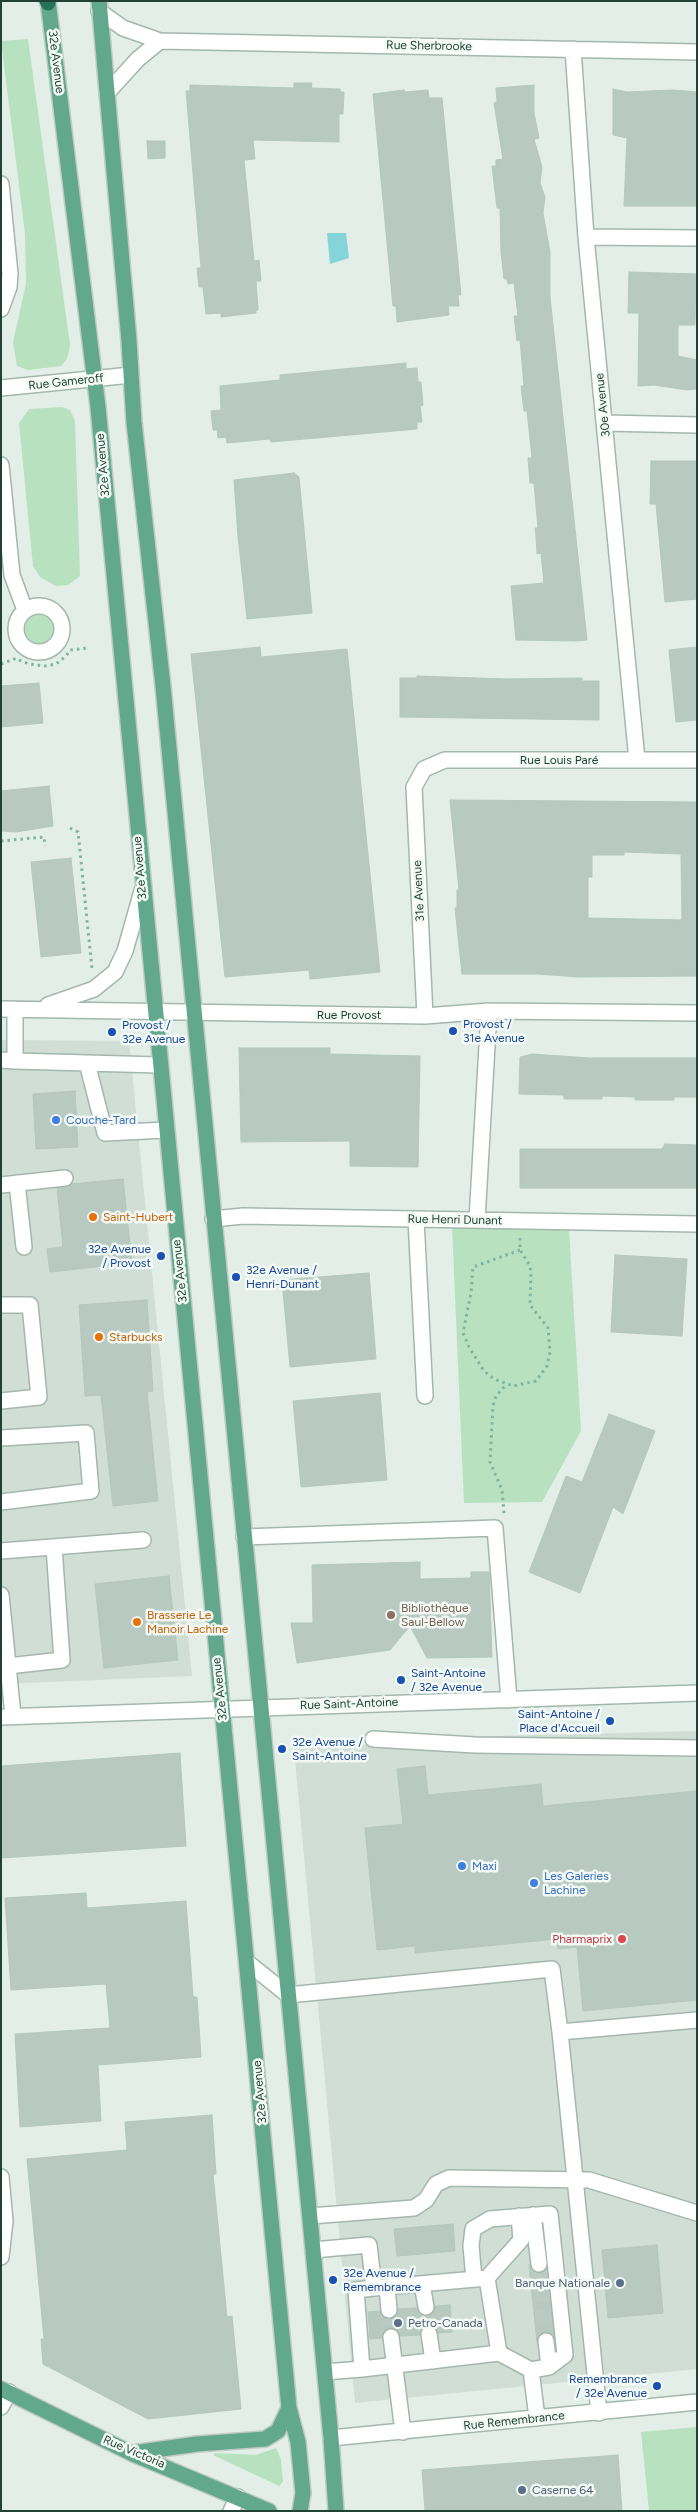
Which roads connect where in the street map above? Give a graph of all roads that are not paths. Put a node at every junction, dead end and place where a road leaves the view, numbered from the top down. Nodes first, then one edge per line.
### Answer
1 (48, 2) edge
2 (99, 6) edge
3 (160, 42) junction
4 (573, 49) junction
5 (697, 52) edge
6 (106, 94) junction
7 (1, 184) edge
8 (586, 237) junction
9 (697, 238) edge
10 (1, 309) edge
11 (130, 375) junction
12 (94, 379) junction
13 (1, 388) edge
14 (604, 423) junction
15 (697, 425) edge
16 (1, 465) edge
17 (25, 610) dead end
18 (637, 760) junction
19 (697, 760) edge
20 (424, 769) joint
21 (142, 891) junction
22 (8, 1009) edge
23 (37, 1009) junction
24 (489, 1011) junction
25 (154, 1012) junction
26 (194, 1013) junction
27 (697, 1014) edge
28 (426, 1016) junction
29 (8, 1061) edge
30 (87, 1063) junction
31 (159, 1065) junction
32 (166, 1130) junction
33 (65, 1178) dead end
34 (17, 1183) junction
35 (1, 1185) edge
36 (213, 1219) junction
37 (416, 1219) junction
38 (477, 1220) junction
39 (697, 1224) edge
40 (24, 1247) dead end
41 (1, 1305) edge
42 (426, 1396) dead end
43 (1, 1401) edge
44 (1, 1438) edge
45 (1, 1502) edge
46 (244, 1537) junction
47 (143, 1540) dead end
48 (54, 1547) junction
49 (1, 1551) edge
50 (1, 1595) edge
51 (8, 1666) junction
52 (697, 1693) edge
53 (509, 1700) junction
54 (260, 1708) junction
55 (222, 1710) junction
56 (7, 1716) edge
57 (373, 1739) dead end
58 (697, 1748) edge
59 (247, 1962) junction
60 (288, 1995) junction
61 (697, 2020) edge
62 (560, 2032) junction
63 (1, 2177) edge
64 (575, 2179) junction
65 (697, 2213) edge
66 (310, 2216) junction
67 (526, 2216) junction
68 (313, 2250) junction
69 (1, 2256) edge
70 (539, 2264) tunnel mouth
71 (480, 2278) junction
72 (422, 2284) junction
73 (381, 2287) junction
74 (426, 2307) tunnel mouth
75 (389, 2310) tunnel mouth
76 (429, 2334) tunnel mouth
77 (391, 2337) tunnel mouth
78 (546, 2341) tunnel mouth
79 (499, 2353) junction
80 (433, 2361) junction
81 (395, 2365) junction
82 (549, 2367) junction
83 (362, 2369) junction
84 (531, 2370) junction
85 (325, 2372) junction
86 (5, 2390) edge
87 (697, 2402) edge
88 (1, 2407) edge
89 (289, 2408) junction
90 (599, 2413) junction
91 (537, 2418) junction
92 (403, 2432) junction
93 (331, 2438) junction
94 (133, 2454) junction
95 (238, 2497) junction
96 (231, 2511) edge
97 (269, 2511) edge
98 (300, 2511) edge
99 (336, 2511) edge

1 - 12 main road, 32e Avenue
2 - 3 street, Rue Sherbrooke
2 - 6 main road
3 - 4 street, Rue Sherbrooke
3 - 6 street
4 - 5 street, Rue Sherbrooke
4 - 8 street, 30e Avenue
6 - 11 main road
7 - 10 street
8 - 9 street
8 - 14 street, 30e Avenue
11 - 12 street, Rue Gameroff
11 - 26 main road
12 - 13 street, Rue Gameroff
12 - 21 main road, 32e Avenue
14 - 15 street
14 - 18 street, 30e Avenue
16 - 17 street
18 - 19 street, Rue Louis Paré
18 - 20 street, Rue Louis Paré
20 - 28 street, 31e Avenue
21 - 23 street
21 - 25 main road, 32e Avenue
22 - 23 street, Rue Provost
22 - 29 street
23 - 25 street, Rue Provost
24 - 27 street, Rue Provost
24 - 28 street, Rue Provost
24 - 38 street
25 - 26 street, Rue Provost
25 - 31 main road, 32e Avenue
26 - 28 street, Rue Provost
26 - 36 main road
29 - 30 street
30 - 31 street
30 - 32 street
31 - 32 main road, 32e Avenue
32 - 55 main road, 32e Avenue
33 - 34 street
34 - 35 street
34 - 40 street
36 - 37 street, Rue Henri Dunant
36 - 46 main road
37 - 38 street, Rue Henri Dunant
37 - 42 street
38 - 39 street, Rue Henri Dunant
41 - 43 street
44 - 45 street
46 - 53 street
46 - 54 main road
47 - 48 street
48 - 49 street
48 - 51 street
50 - 51 street
51 - 56 street
52 - 53 street, Rue Saint-Antoine
53 - 54 street, Rue Saint-Antoine
54 - 55 street, Rue Saint-Antoine
54 - 60 main road
55 - 56 street, Rue Saint-Antoine
55 - 59 main road, 32e Avenue
57 - 58 street
59 - 60 street
59 - 89 main road, 32e Avenue
60 - 62 street
60 - 66 main road
61 - 62 street
62 - 64 street
63 - 69 street
64 - 65 street
64 - 66 street
64 - 90 street
66 - 68 main road
67 - 70 street
67 - 71 street
67 - 71 street
67 - 82 street
68 - 73 street
68 - 85 main road
71 - 72 street
71 - 79 street
72 - 73 street
72 - 74 street
73 - 75 street
73 - 83 street
76 - 80 street
77 - 81 street
78 - 82 street
79 - 80 street
79 - 84 street
80 - 81 street
81 - 83 street
81 - 92 street
82 - 84 street
83 - 85 street
84 - 91 street
85 - 93 main road
86 - 88 street
86 - 94 main road, Rue Victoria
87 - 90 street, Rue Remembrance
89 - 94 main road
89 - 98 main road, 32e Avenue
90 - 91 street, Rue Remembrance
91 - 92 street, Rue Remembrance
92 - 93 street, Rue Remembrance
93 - 99 main road
94 - 95 main road, Rue Victoria
95 - 96 street
95 - 97 main road, Rue Victoria

